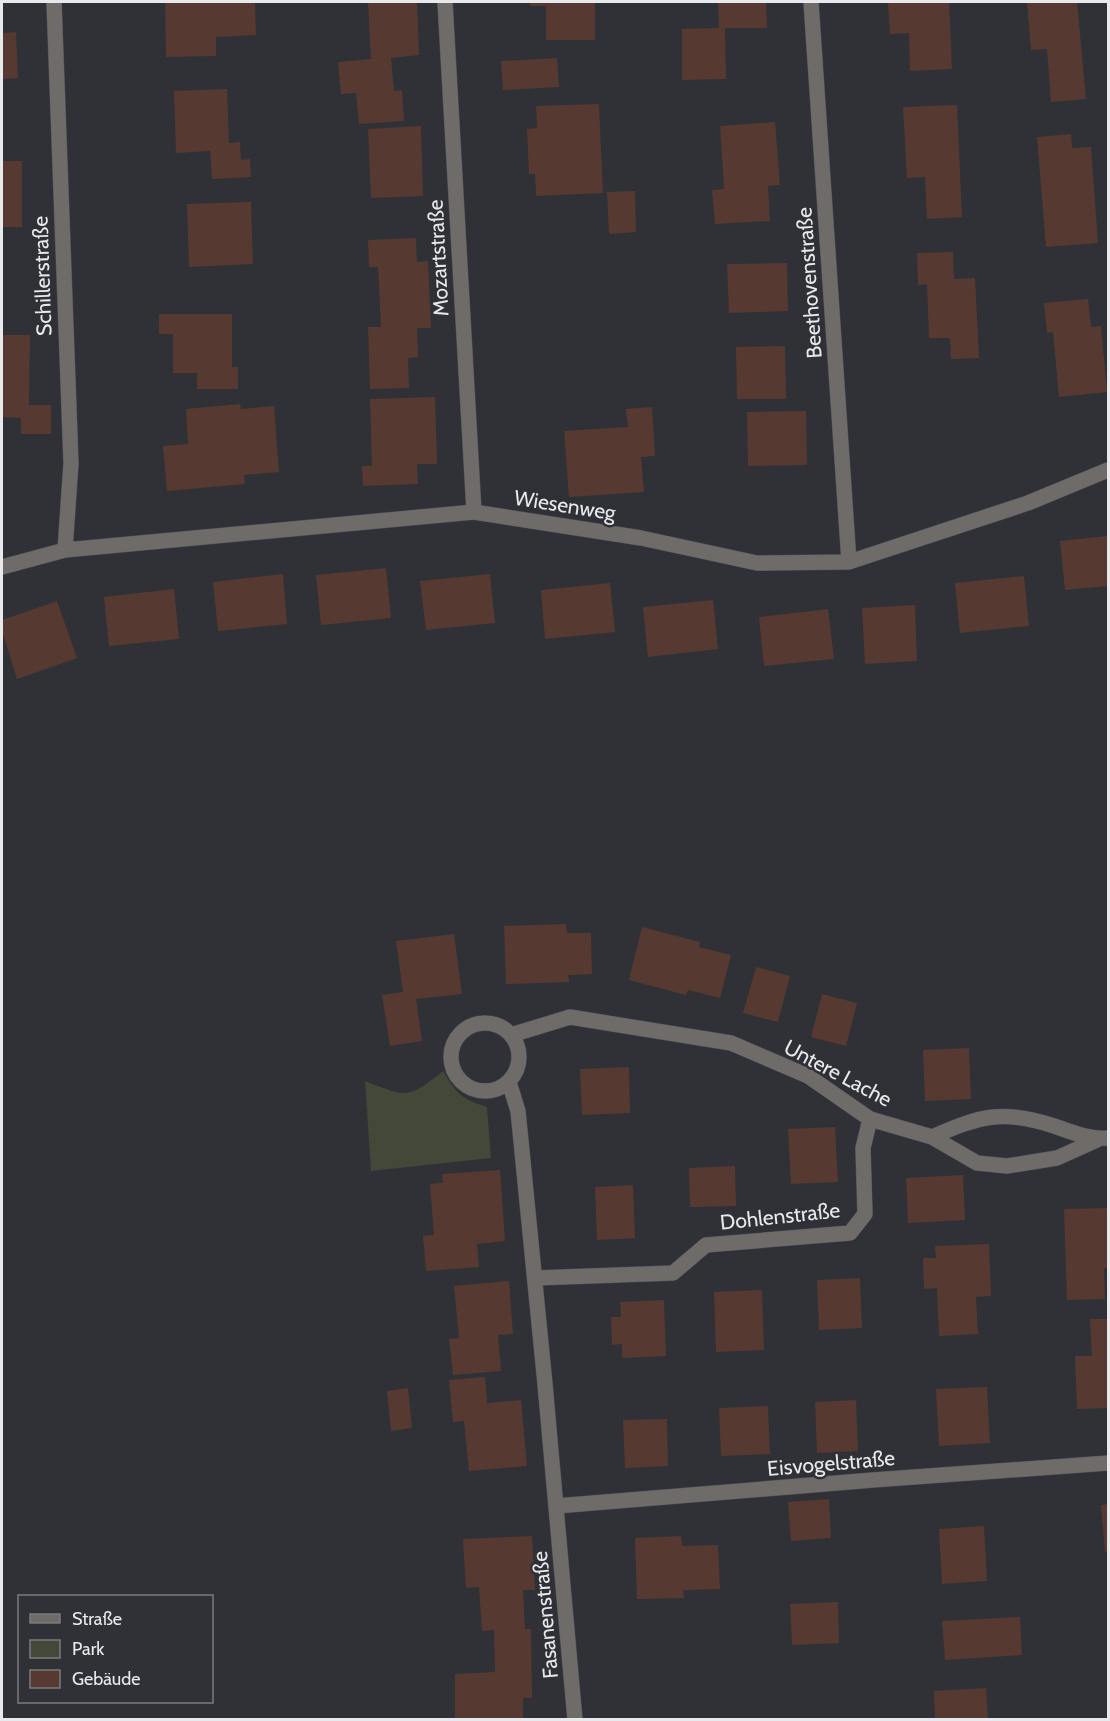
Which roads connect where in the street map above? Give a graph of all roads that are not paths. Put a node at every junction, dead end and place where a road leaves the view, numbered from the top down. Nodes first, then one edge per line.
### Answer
1 (54, 2) edge
2 (445, 2) edge
3 (811, 2) edge
4 (1108, 470) edge
5 (474, 512) junction
6 (64, 550) junction
7 (849, 562) junction
8 (2, 567) edge
9 (511, 1035) junction
10 (508, 1082) junction
11 (870, 1119) junction
12 (932, 1137) junction
13 (1103, 1139) edge
14 (535, 1278) junction
15 (1108, 1463) edge
16 (556, 1506) junction
17 (575, 1719) edge

1 - 6 street, Schillerstraße
2 - 5 street, Mozartstraße
3 - 7 street, Beethovenstraße
4 - 7 street, Wiesenweg
5 - 6 street, Wiesenweg
5 - 7 street, Wiesenweg
6 - 8 street, Wiesenweg
9 - 10 street
9 - 10 street
9 - 11 street, Untere Lache
10 - 14 street
11 - 12 street, Untere Lache
11 - 14 street, Dohlenstraße
12 - 13 street
12 - 13 street, Untere Lache
14 - 16 street
15 - 16 street, Eisvogelstraße
16 - 17 street, Fasanenstraße

